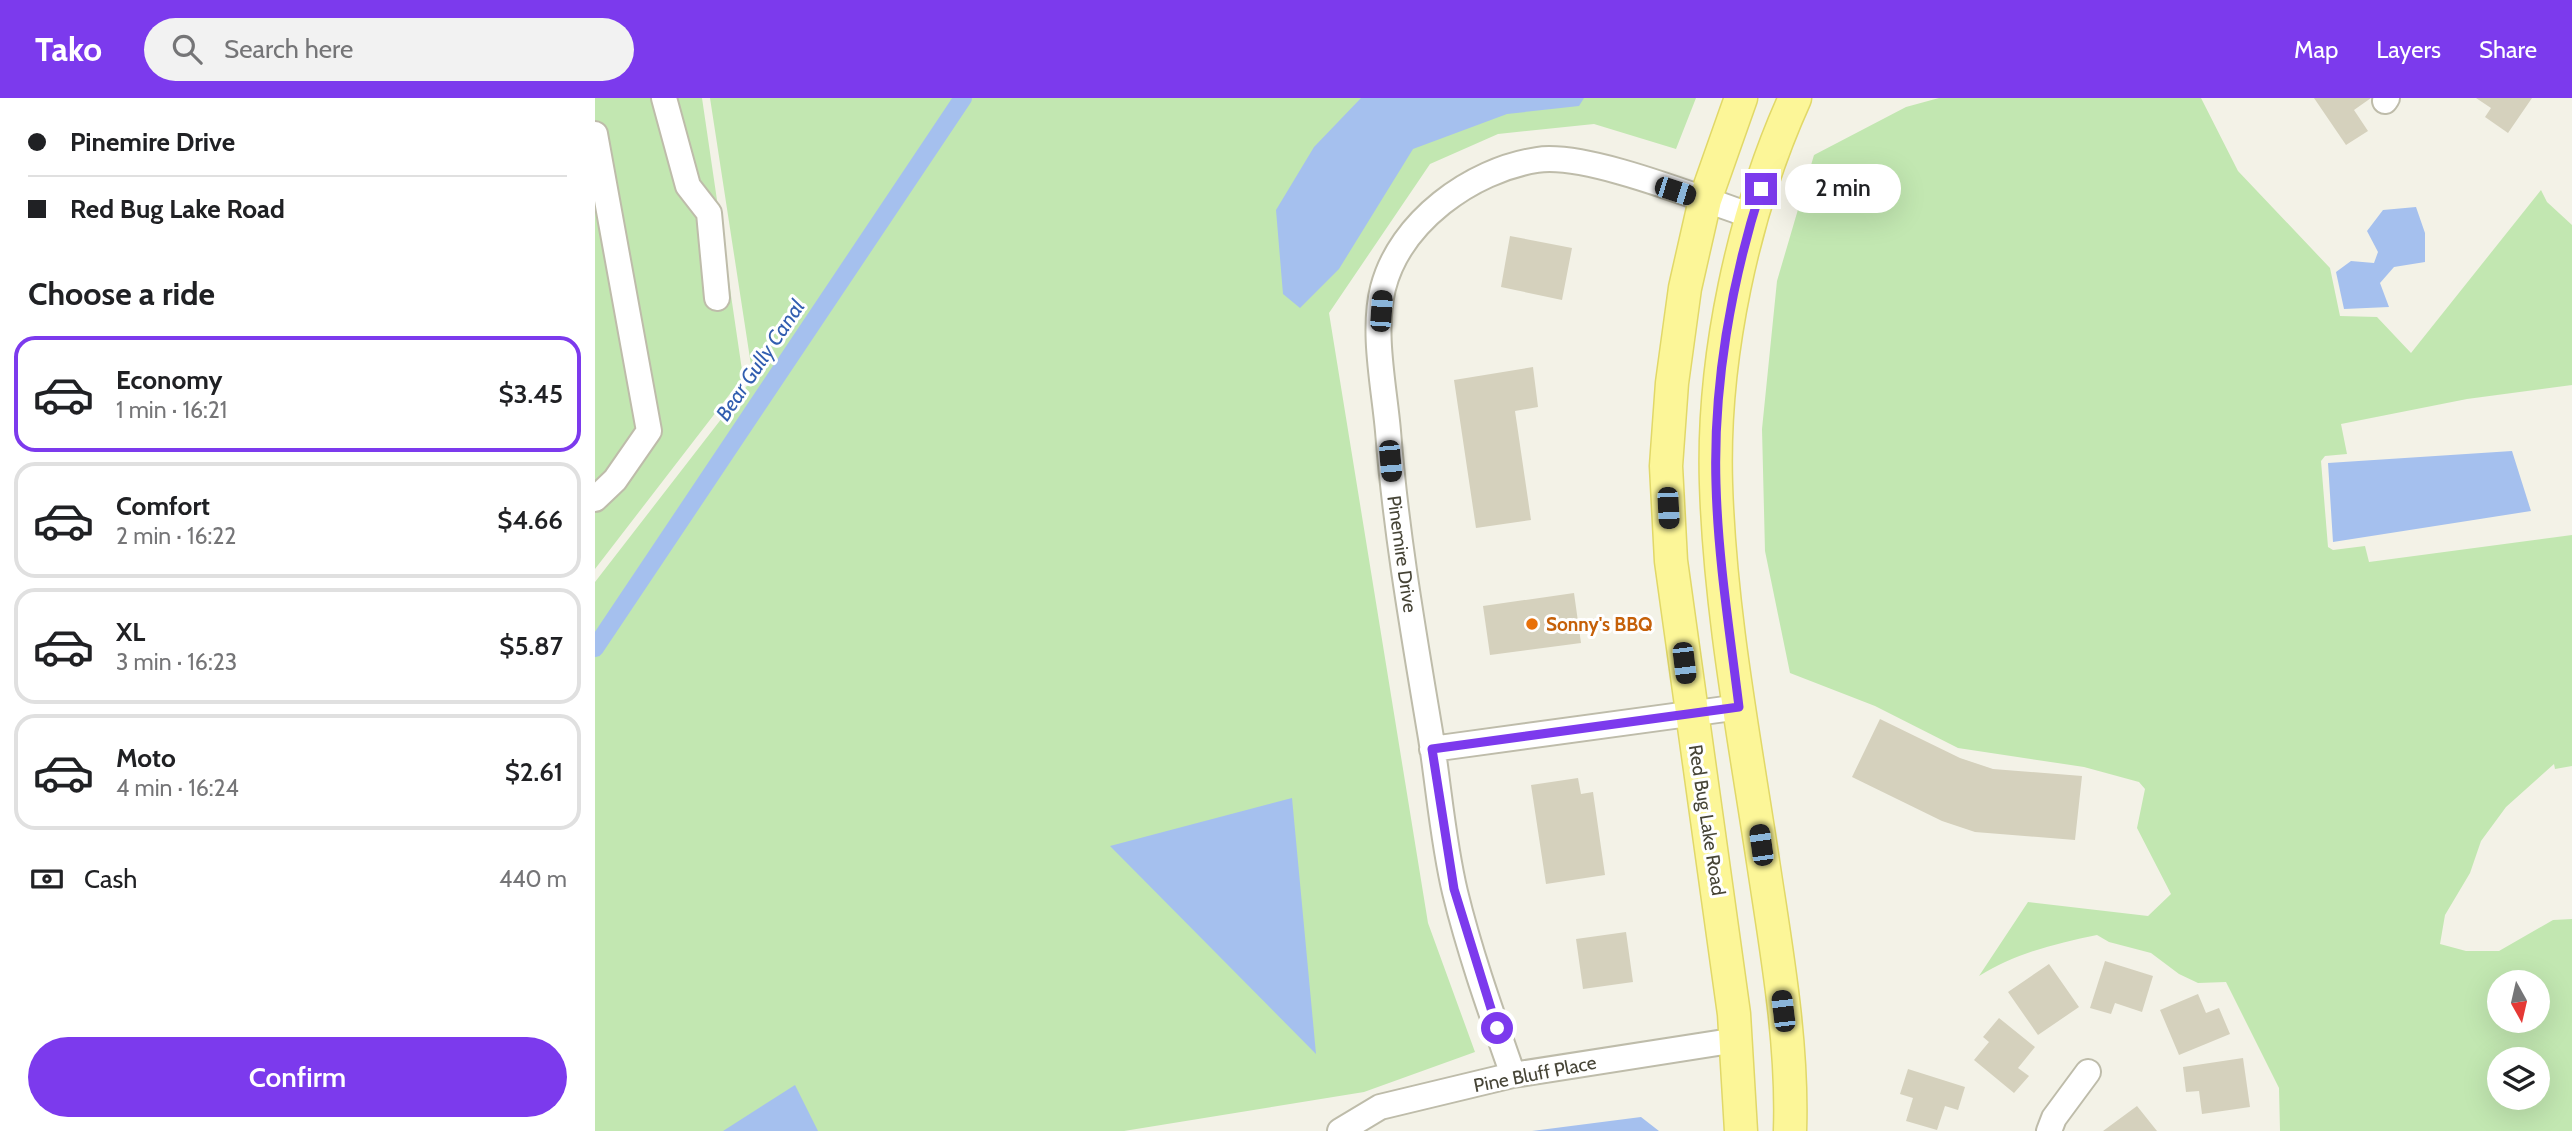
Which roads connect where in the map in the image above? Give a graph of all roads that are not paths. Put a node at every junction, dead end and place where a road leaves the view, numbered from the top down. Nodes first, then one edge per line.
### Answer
1 (664, 98) edge
2 (1741, 98) edge
3 (1795, 98) edge
4 (595, 134) edge
5 (1705, 200) junction
6 (1752, 216) junction
7 (717, 299) dead end
8 (595, 499) edge
9 (1739, 707) junction
10 (1691, 714) junction
11 (1432, 749) junction
12 (1737, 1040) junction
13 (2088, 1072) dead end
14 (1513, 1076) junction
15 (1340, 1131) edge
16 (1741, 1131) edge
17 (1790, 1131) edge
18 (2049, 1131) edge

1 - 7 street
2 - 5 main road, Red Bug Lake Road
3 - 6 main road
4 - 8 street
5 - 6 street, Pinemire Drive
5 - 10 main road, Red Bug Lake Road
5 - 11 street, Pinemire Drive
6 - 9 main road
9 - 10 street
9 - 17 main road
10 - 11 street
10 - 12 main road, Red Bug Lake Road
11 - 14 street, Pinemire Drive
12 - 14 street, Pine Bluff Place
12 - 16 main road, Red Bug Lake Road
13 - 18 street
14 - 15 street, Pine Bluff Place

